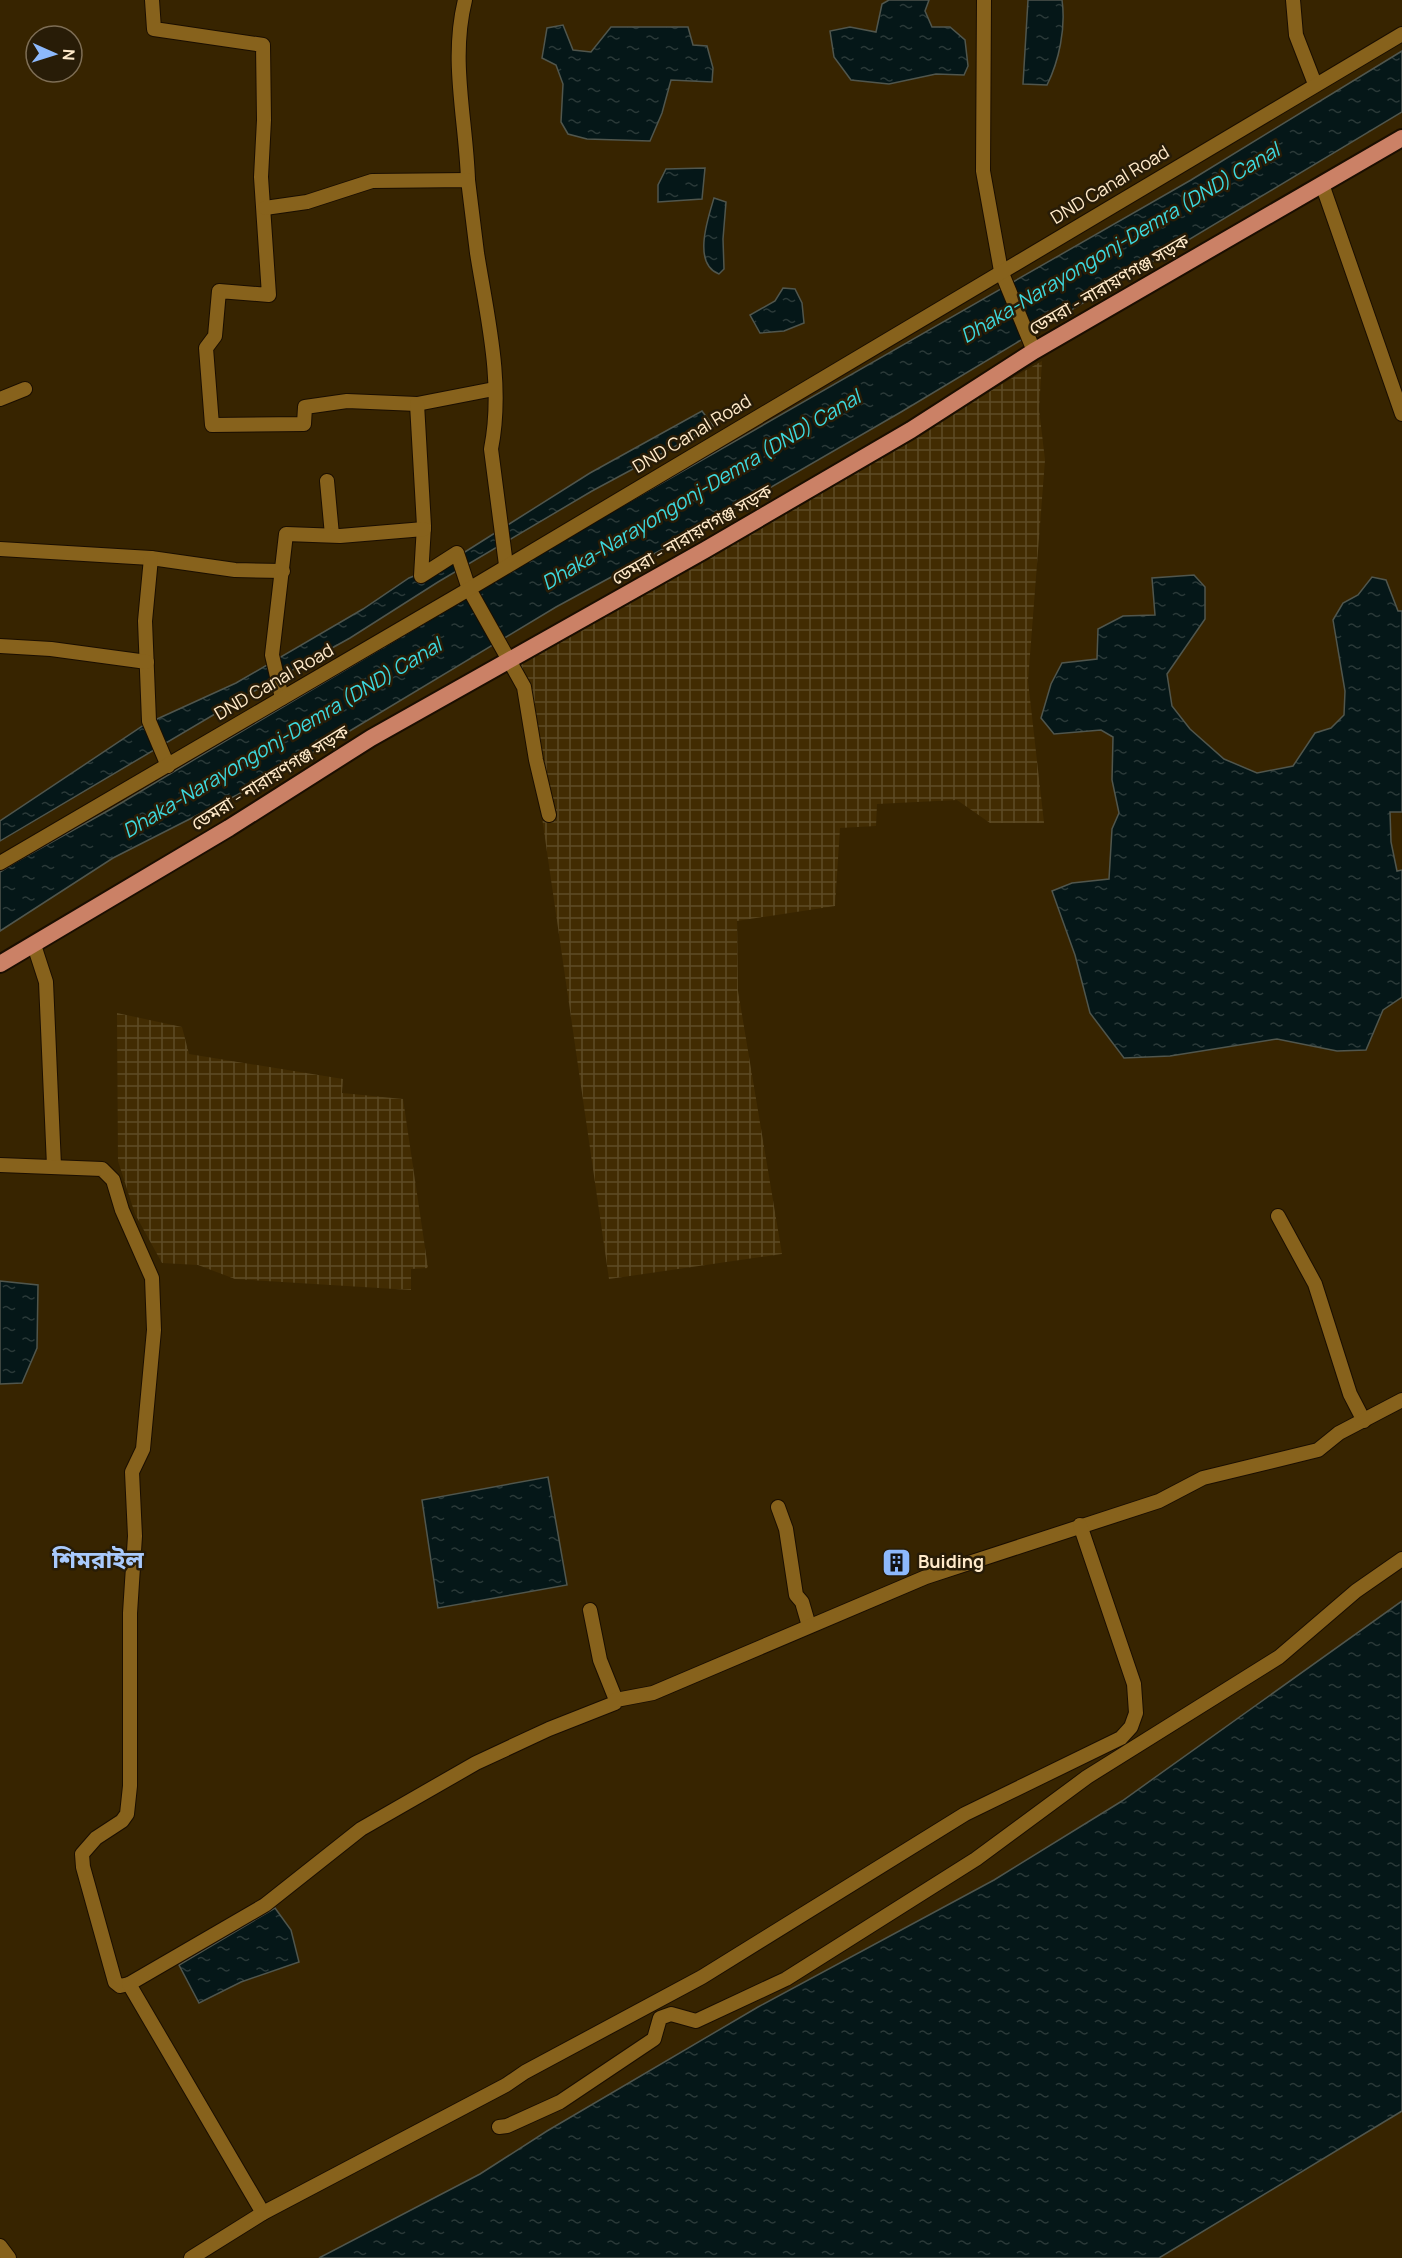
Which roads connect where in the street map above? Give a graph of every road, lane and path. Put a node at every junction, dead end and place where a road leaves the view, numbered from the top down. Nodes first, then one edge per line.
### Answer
1 (152, 0) edge
2 (465, 0) edge
3 (984, 0) edge
4 (1293, 0) edge
5 (1402, 34) edge
6 (1315, 84) junction
7 (1402, 138) edge
8 (468, 180) junction
9 (1322, 184) junction
10 (265, 208) junction
11 (1001, 271) junction
12 (1034, 351) junction
13 (25, 389) dead end
14 (494, 389) junction
15 (0, 399) edge
16 (417, 404) junction
17 (1402, 414) edge
18 (327, 481) dead end
19 (424, 529) junction
20 (332, 535) junction
21 (0, 549) edge
22 (151, 558) junction
23 (506, 565) junction
24 (283, 571) junction
25 (469, 589) junction
26 (0, 646) edge
27 (508, 660) junction
28 (147, 662) junction
29 (282, 698) junction
30 (168, 766) junction
31 (549, 814) dead end
32 (0, 863) edge
33 (34, 945) junction
34 (0, 964) edge
35 (0, 1165) edge
36 (54, 1166) junction
37 (1278, 1216) dead end
38 (1402, 1401) edge
39 (1364, 1421) junction
40 (778, 1507) dead end
41 (1080, 1525) junction
42 (1402, 1559) edge
43 (590, 1610) dead end
44 (808, 1626) junction
45 (616, 1700) junction
46 (124, 1985) junction
47 (499, 2127) dead end
48 (263, 2213) junction
49 (0, 2246) edge
50 (9, 2258) edge
51 (191, 2258) edge

1 - 10 street
2 - 8 street
3 - 11 street
4 - 6 street
5 - 6 street, DND Canal Road
6 - 11 street, DND Canal Road
7 - 9 main road, ডেমরা - নারায়ণগঞ্জ সড়ক
8 - 10 street
8 - 14 street
9 - 12 main road, ডেমরা - নারায়ণগঞ্জ সড়ক
9 - 17 street
10 - 16 street
11 - 12 street
11 - 23 street, DND Canal Road
12 - 27 main road, ডেমরা - নারায়ণগঞ্জ সড়ক
13 - 15 street
14 - 16 street
14 - 23 street
16 - 19 street
18 - 20 street
19 - 20 street
19 - 25 street
20 - 24 street
21 - 22 street
22 - 24 street
22 - 28 street
23 - 25 street, DND Canal Road
24 - 29 street
25 - 27 street
25 - 29 street, DND Canal Road
26 - 28 street
27 - 31 street
27 - 33 main road, ডেমরা - নারায়ণগঞ্জ সড়ক
28 - 30 street
29 - 30 street, DND Canal Road
30 - 32 street, DND Canal Road
33 - 34 main road, ডেমরা - নারায়ণগঞ্জ সড়ক
33 - 36 street
35 - 36 street
36 - 46 street
37 - 39 street
38 - 39 street
39 - 41 street
40 - 44 street
41 - 44 street
41 - 48 street
42 - 47 street
43 - 45 street
44 - 45 street
45 - 46 street
46 - 48 street
48 - 51 street
49 - 50 street

